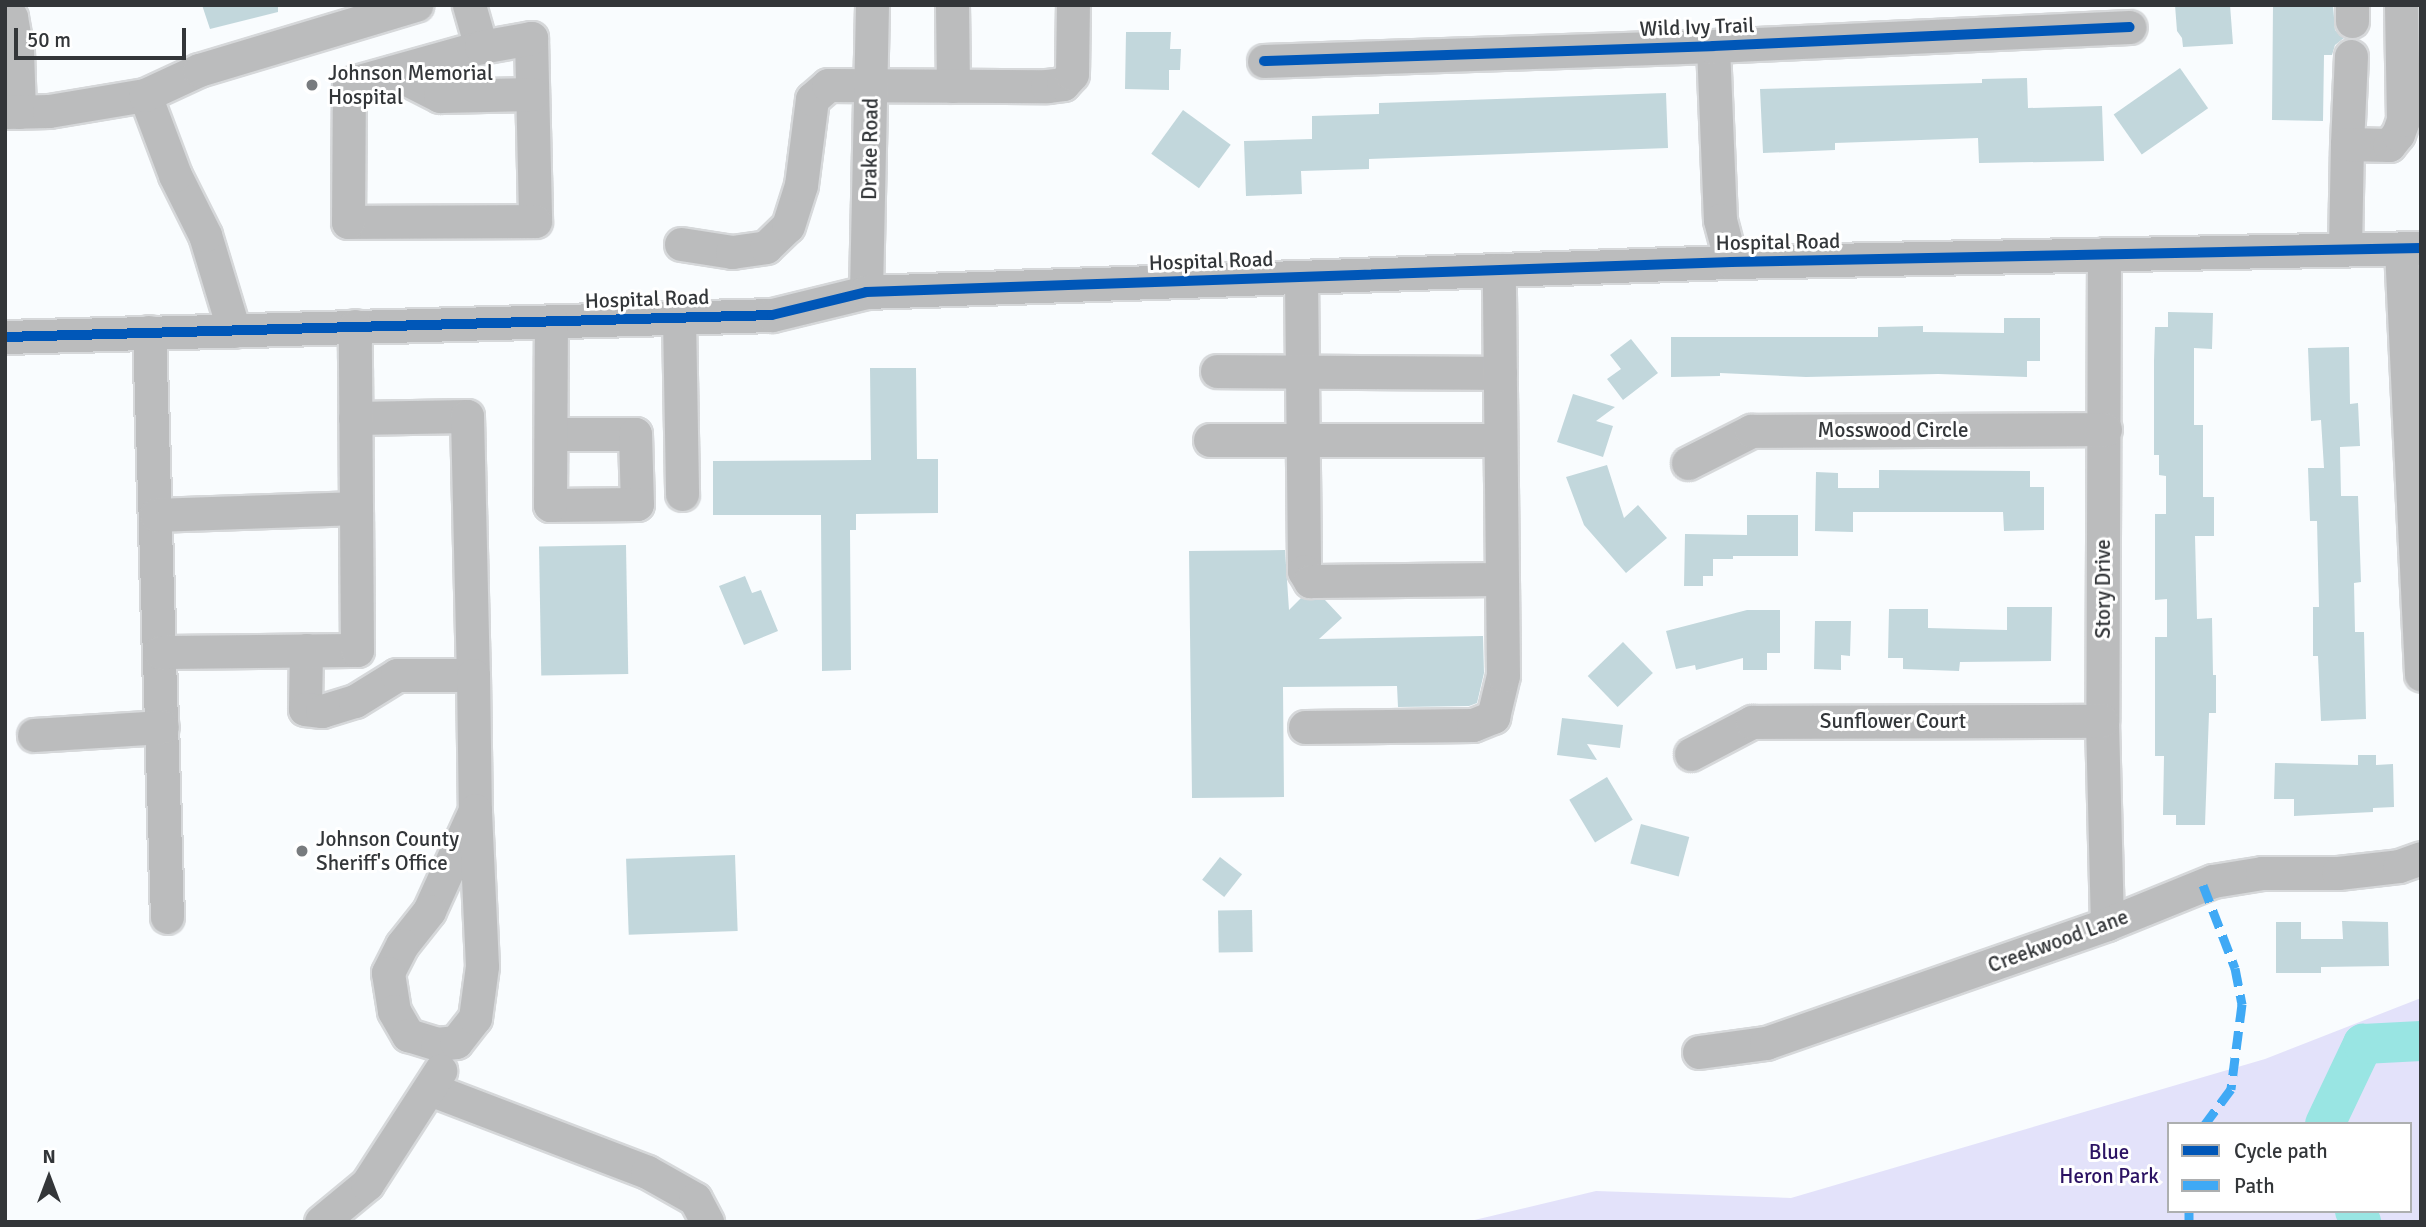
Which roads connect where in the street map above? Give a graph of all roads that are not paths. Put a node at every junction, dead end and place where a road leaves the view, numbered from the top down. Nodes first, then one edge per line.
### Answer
1 (416, 5) edge
2 (469, 5) edge
3 (872, 5) edge
4 (1073, 5) edge
5 (2401, 5) edge
6 (5, 6) edge
7 (947, 11) edge
8 (2130, 27) dead end
9 (1713, 46) junction
10 (481, 47) junction
11 (11, 51) edge
12 (2351, 56) dead end
13 (1265, 61) dead end
14 (393, 72) junction
15 (872, 85) junction
16 (953, 86) junction
17 (533, 94) junction
18 (145, 95) junction
19 (12, 112) edge
20 (2347, 144) junction
21 (681, 244) dead end
22 (2345, 248) junction
23 (2411, 248) edge
24 (2104, 254) junction
25 (1731, 262) junction
26 (1499, 270) junction
27 (1301, 277) junction
28 (866, 292) junction
29 (679, 317) junction
30 (551, 321) junction
31 (355, 326) junction
32 (234, 331) junction
33 (149, 332) junction
34 (5, 337) edge
35 (1217, 371) dead end
36 (1302, 373) junction
37 (1500, 373) junction
38 (355, 418) junction
39 (2105, 429) junction
40 (551, 435) dead end
41 (1210, 440) dead end
42 (1303, 440) junction
43 (1500, 440) junction
44 (1688, 463) dead end
45 (682, 494) dead end
46 (356, 508) junction
47 (156, 515) junction
48 (1502, 579) junction
49 (306, 650) junction
50 (356, 650) junction
51 (160, 652) junction
52 (397, 675) junction
53 (473, 675) junction
54 (2421, 675) edge
55 (2102, 720) junction
56 (162, 727) junction
57 (1305, 727) dead end
58 (34, 735) dead end
59 (1691, 754) dead end
60 (475, 810) junction
61 (2421, 858) edge
62 (167, 917) dead end
63 (2107, 924) junction
64 (456, 1042) junction
65 (1699, 1052) dead end
66 (430, 1089) junction
67 (321, 1222) edge
68 (707, 1222) edge

1 - 18 street
2 - 10 street
3 - 15 street, Drake Road
4 - 16 street
5 - 20 street
6 - 11 street
7 - 16 street
8 - 9 street, Wild Ivy Trail
9 - 13 street, Wild Ivy Trail
9 - 25 street
10 - 14 street
10 - 17 street
11 - 19 street
12 - 20 street
14 - 17 street
14 - 17 street
15 - 16 street
15 - 21 street
15 - 28 street, Drake Road
18 - 19 street
18 - 32 street
20 - 22 street
22 - 23 street, Hospital Road
22 - 24 street, Hospital Road
23 - 54 street
24 - 25 street, Hospital Road
24 - 39 street, Story Drive
25 - 26 street, Hospital Road
26 - 27 street, Hospital Road
26 - 37 street
27 - 28 street, Hospital Road
27 - 36 street
28 - 29 street, Hospital Road
29 - 30 street, Hospital Road
29 - 45 street
30 - 31 street, Hospital Road
30 - 40 street
31 - 32 street, Hospital Road
31 - 38 street
32 - 33 street, Hospital Road
33 - 34 street, Hospital Road
33 - 47 street
35 - 36 street
36 - 37 street
36 - 42 street
37 - 43 street
38 - 46 street
38 - 53 street
39 - 44 street, Mosswood Circle
39 - 55 street, Story Drive
41 - 42 street
42 - 43 street
42 - 48 street
43 - 48 street
46 - 47 street
46 - 50 street
47 - 51 street
48 - 57 street
49 - 50 street
49 - 51 street
49 - 52 street
50 - 52 street
51 - 56 street
52 - 53 street
53 - 60 street
55 - 59 street, Sunflower Court
55 - 63 street, Story Drive
56 - 58 street
56 - 62 street
60 - 64 street
60 - 64 street
61 - 63 street, Creekwood Lane
63 - 65 street, Creekwood Lane
64 - 66 street
66 - 67 street
66 - 68 street

